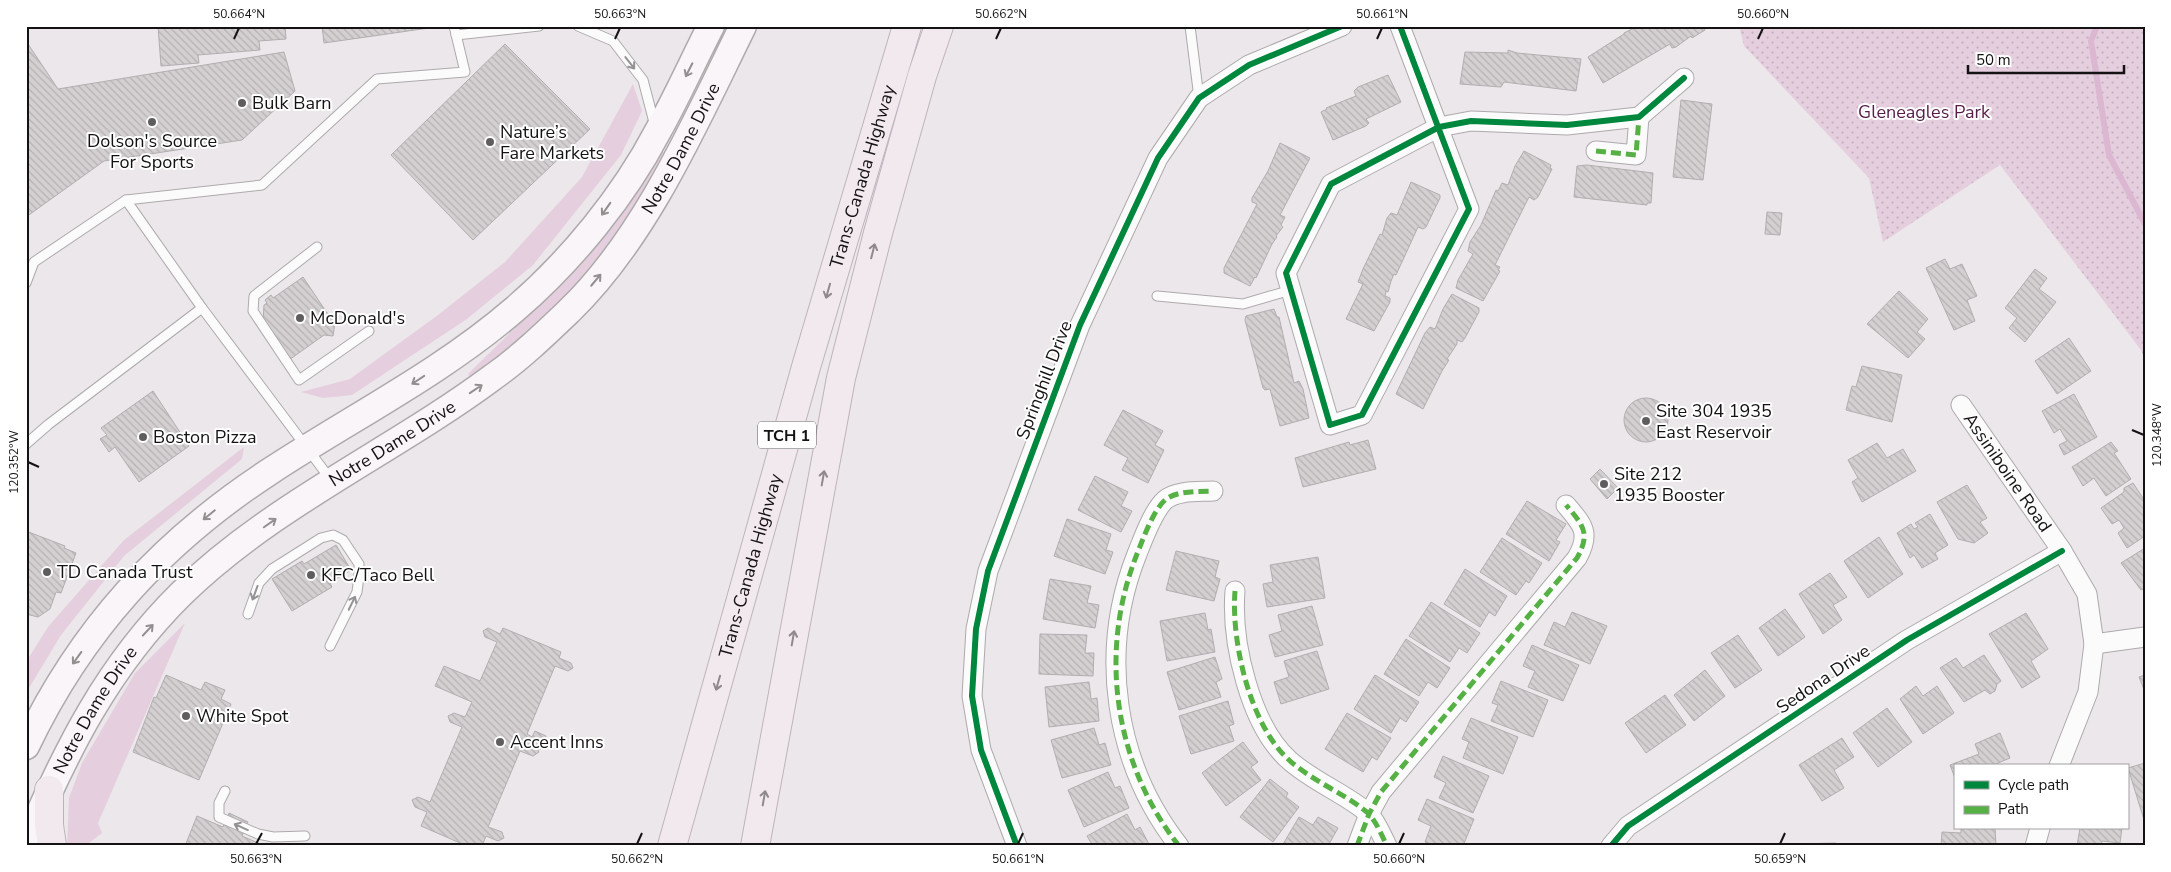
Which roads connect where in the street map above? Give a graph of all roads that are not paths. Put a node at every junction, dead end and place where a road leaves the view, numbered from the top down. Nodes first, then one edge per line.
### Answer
1 (539, 26) edge
2 (578, 26) edge
3 (711, 26) edge
4 (743, 26) edge
5 (907, 26) edge
6 (939, 26) edge
7 (1190, 26) edge
8 (1342, 26) edge
9 (1400, 26) edge
10 (455, 31) edge
11 (1684, 78) dead end
12 (1199, 98) junction
13 (1639, 117) junction
14 (1440, 127) junction
15 (657, 133) junction
16 (1596, 151) dead end
17 (126, 200) junction
18 (317, 247) dead end
19 (26, 284) edge
20 (1291, 290) junction
21 (1157, 296) dead end
22 (202, 308) junction
23 (369, 332) dead end
24 (1961, 405) dead end
25 (26, 444) edge
26 (307, 449) junction
27 (332, 482) junction
28 (1213, 491) dead end
29 (1566, 505) dead end
30 (2062, 551) junction
31 (1235, 591) dead end
32 (248, 614) dead end
33 (2145, 637) edge
34 (2094, 644) junction
35 (330, 646) dead end
36 (26, 746) edge
37 (2061, 764) edge
38 (49, 790) junction
39 (225, 791) dead end
40 (1369, 814) junction
41 (2039, 830) edge
42 (305, 836) dead end
43 (26, 844) edge
44 (52, 846) edge
45 (672, 846) edge
46 (755, 846) edge
47 (1017, 846) edge
48 (1179, 846) edge
49 (1357, 846) edge
50 (1387, 846) edge
51 (1611, 846) edge
52 (2035, 846) edge

1 - 10 lane
2 -> 15 lane
3 -> 15 main road, Notre Dame Drive
27 -> 4 main road, Notre Dame Drive
5 -> 45 highway, Trans-Canada Highway / TCH 1
46 -> 6 highway, Trans-Canada Highway / TCH 1
7 - 12 lane
8 - 12 street, Springhill Drive
9 - 14 street
10 - 17 lane
11 - 13 street
12 - 47 street, Springhill Drive
13 - 14 street
13 - 16 street
14 - 20 street
14 - 20 street
15 -> 26 main road, Notre Dame Drive
17 - 19 lane
17 - 22 lane
18 - 23 lane
20 - 21 lane
22 - 25 lane
22 - 26 lane
24 - 30 street, Assiniboine Road
26 - 27 lane
26 -> 36 main road, Notre Dame Drive
38 -> 27 main road, Notre Dame Drive
28 - 48 street
29 - 40 street
30 - 34 street, Assiniboine Road
30 - 51 street, Sedona Drive
31 - 40 street
35 -> 32 lane
33 - 34 street
34 - 37 street, Assiniboine Road
38 - 43 main road, Notre Dame Drive
38 - 44 highway
42 -> 39 lane
40 - 49 street
40 - 50 street
41 - 52 street

